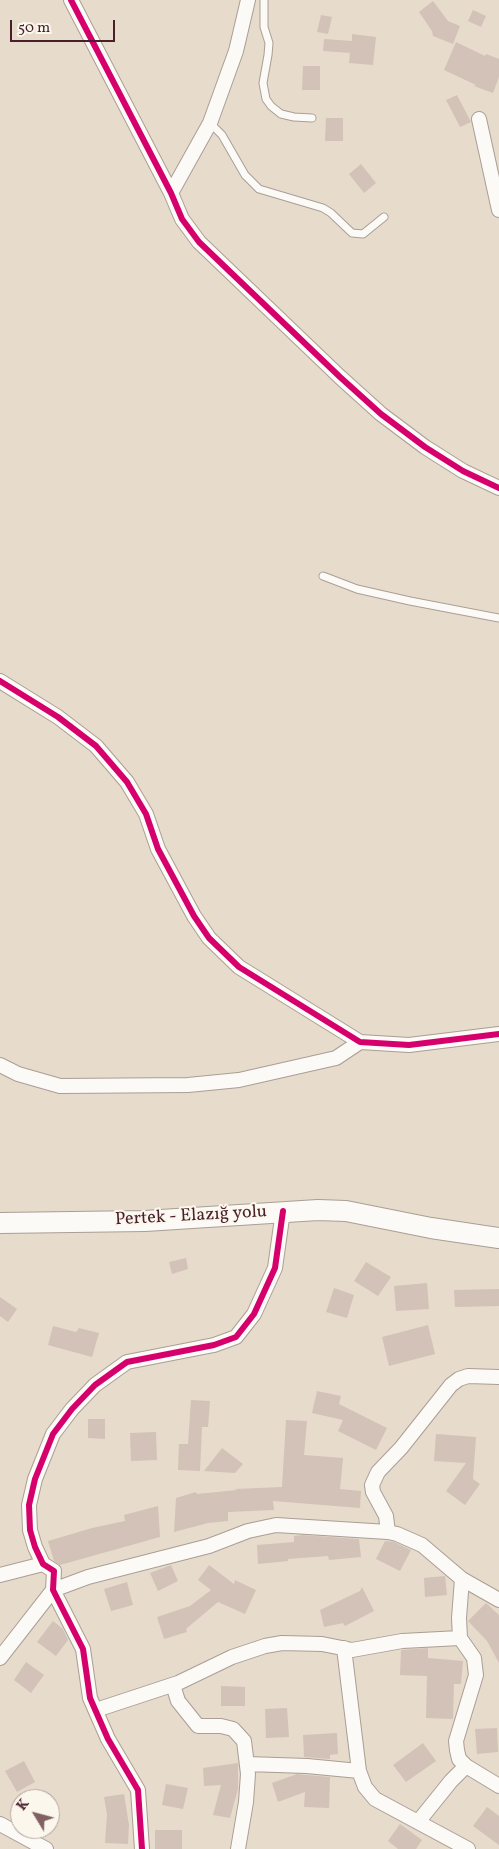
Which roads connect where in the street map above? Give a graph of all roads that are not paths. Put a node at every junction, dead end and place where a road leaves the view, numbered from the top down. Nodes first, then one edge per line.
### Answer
1 (71, 0) edge
2 (248, 0) edge
3 (264, 0) edge
4 (312, 118) dead end
5 (479, 119) dead end
6 (210, 123) junction
7 (172, 193) junction
8 (499, 210) edge
9 (384, 217) dead end
10 (499, 488) edge
11 (323, 576) dead end
12 (499, 618) edge
13 (0, 681) edge
14 (499, 1034) edge
15 (360, 1042) junction
16 (0, 1065) edge
17 (283, 1211) junction
18 (0, 1223) edge
19 (499, 1238) edge
20 (499, 1377) edge
21 (388, 1532) junction
22 (42, 1564) junction
23 (0, 1575) edge
24 (462, 1579) junction
25 (54, 1590) junction
26 (499, 1600) edge
27 (460, 1638) junction
28 (344, 1648) junction
29 (0, 1658) edge
30 (173, 1685) junction
31 (96, 1710) junction
32 (247, 1764) junction
33 (466, 1766) junction
34 (359, 1771) junction
35 (499, 1786) edge
36 (418, 1822) junction
37 (0, 1824) edge
38 (46, 1849) edge
39 (142, 1849) edge
40 (238, 1849) edge
41 (468, 1849) edge

1 - 7 street
2 - 6 street
3 - 4 lane
5 - 8 street
6 - 7 street
6 - 9 lane
7 - 10 street
11 - 12 lane
13 - 15 street
14 - 15 street
15 - 16 street
17 - 18 main road, Pertek - Elazığ yolu
17 - 19 main road, Pertek - Elazığ yolu
17 - 22 street
20 - 21 street
21 - 24 street
21 - 25 street
22 - 23 street
22 - 25 street
24 - 26 street
24 - 27 street
25 - 29 street
25 - 31 street
27 - 28 street
27 - 33 street
28 - 30 street
28 - 34 street
30 - 31 street
30 - 32 street
31 - 39 street
32 - 34 street
32 - 40 street
33 - 35 street
33 - 36 street
34 - 36 street
36 - 41 street
37 - 38 street

